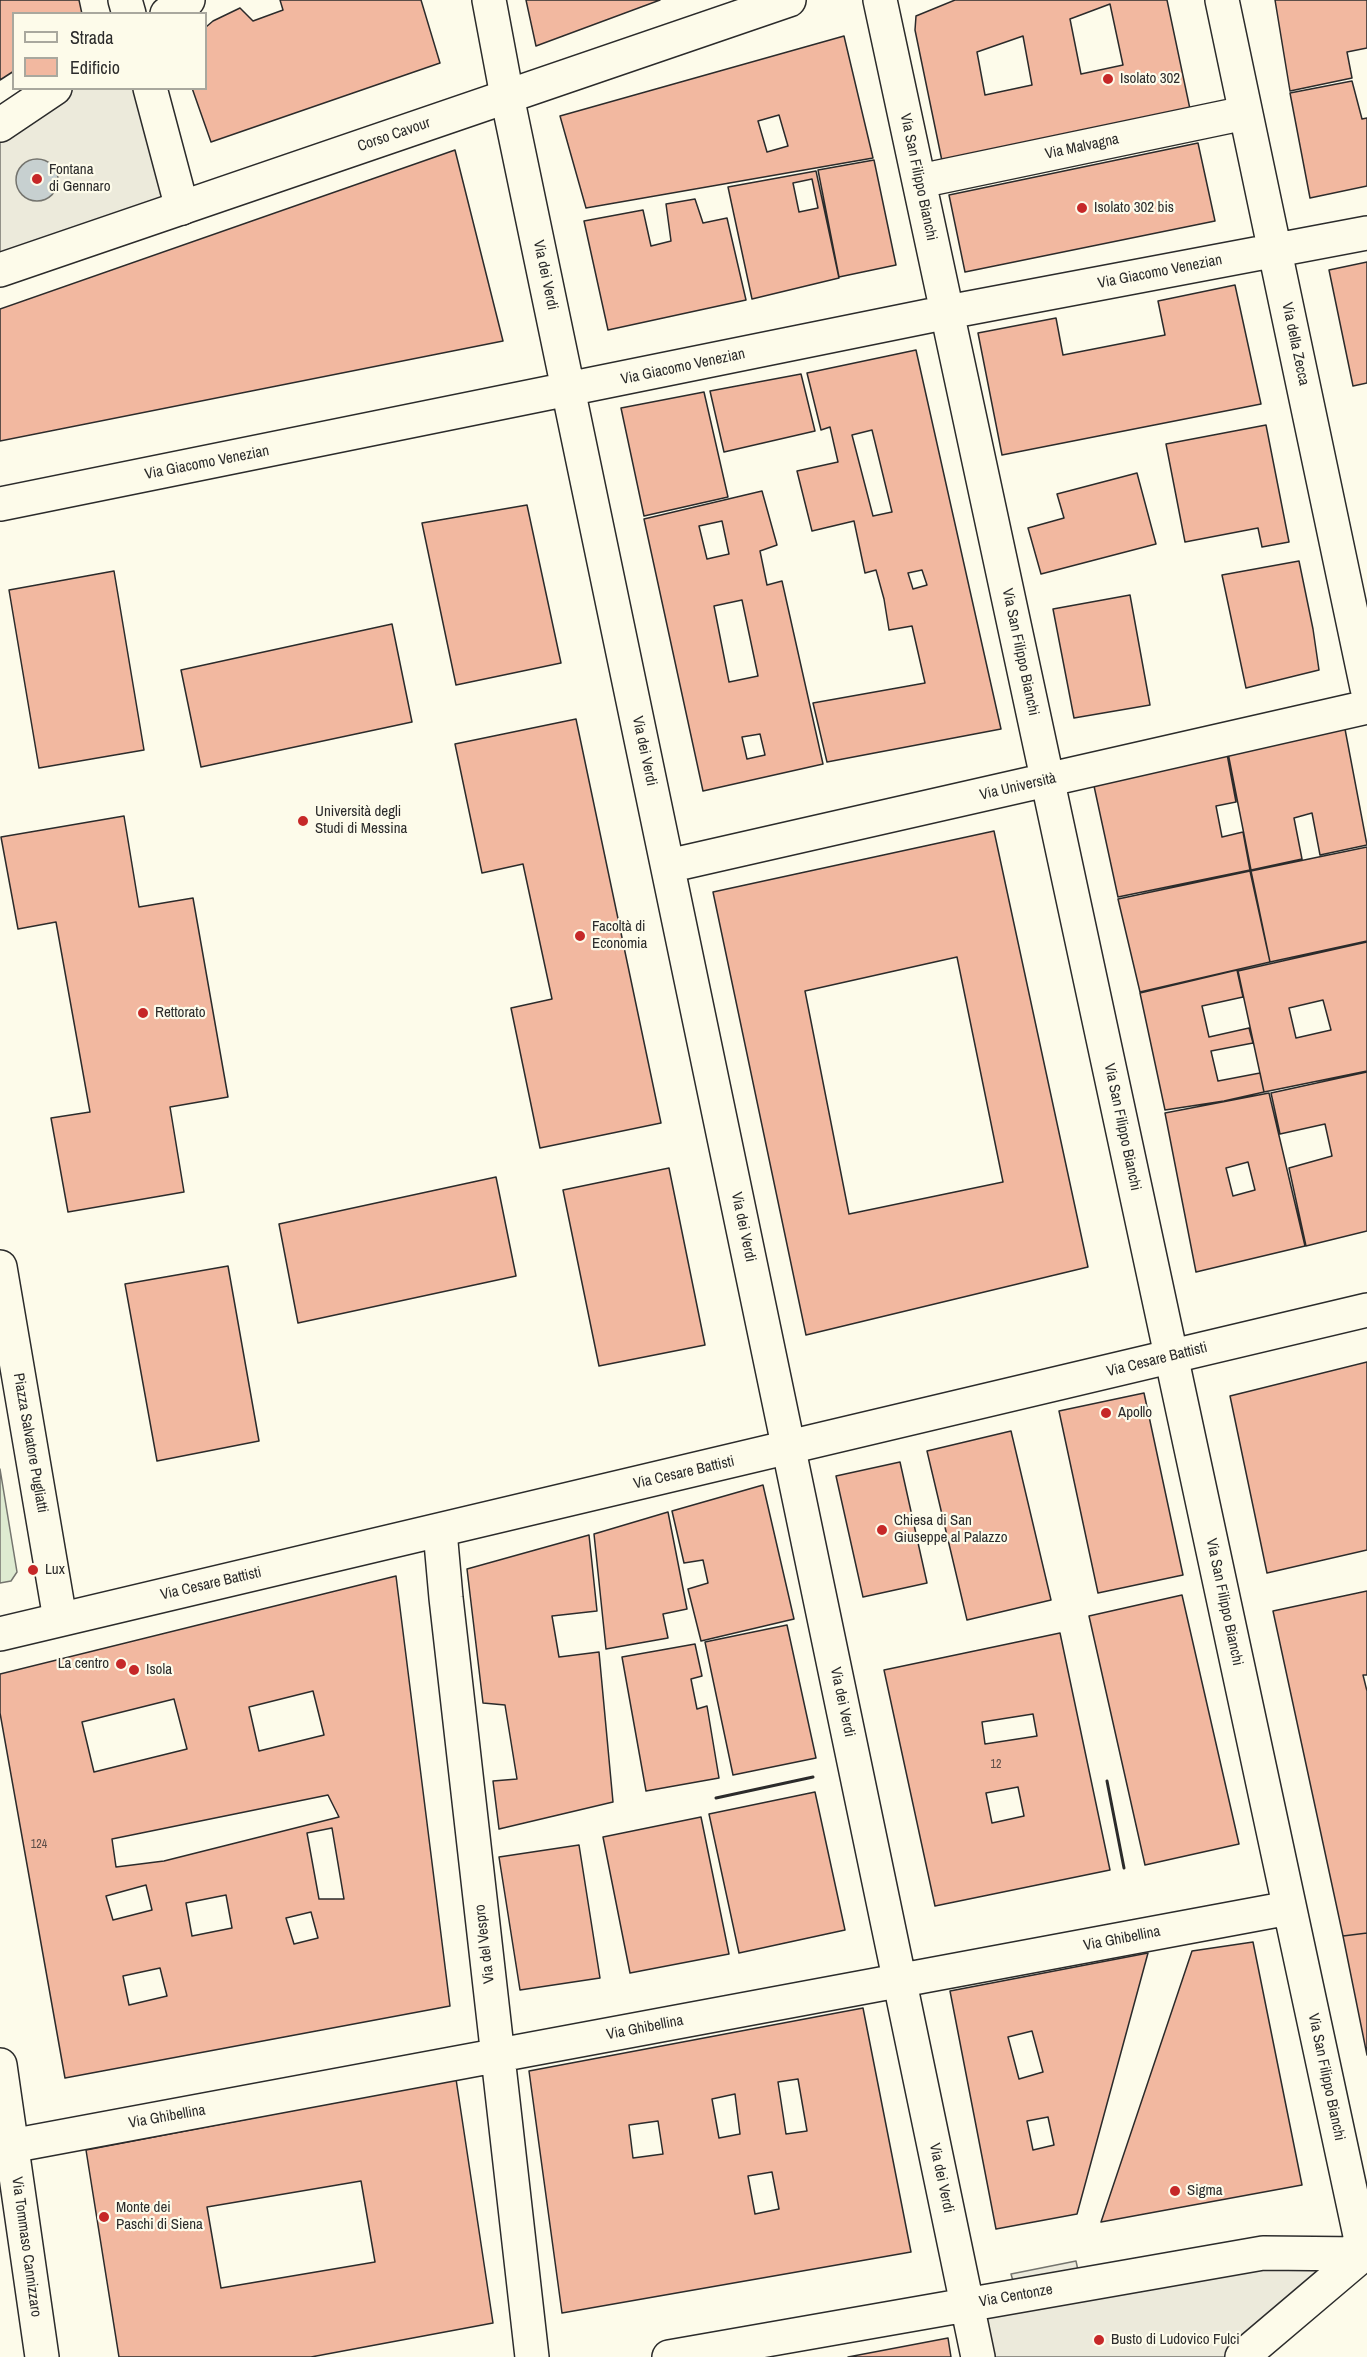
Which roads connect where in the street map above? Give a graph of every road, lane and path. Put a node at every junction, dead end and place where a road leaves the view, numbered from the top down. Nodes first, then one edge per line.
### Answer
1 (188, 0) edge
2 (489, 0) edge
3 (789, 0) edge
4 (880, 0) edge
5 (1222, 0) edge
6 (171, 12) edge
7 (52, 90) edge
8 (151, 90) edge
9 (507, 96) junction
10 (1245, 113) junction
11 (0, 125) edge
12 (920, 181) junction
13 (182, 208) junction
14 (1367, 233) edge
15 (1275, 250) junction
16 (0, 270) edge
17 (948, 312) junction
18 (569, 390) junction
19 (0, 504) edge
20 (1367, 688) edge
21 (1367, 706) edge
22 (1048, 780) junction
23 (668, 866) junction
24 (0, 1266) edge
25 (1367, 1310) edge
26 (1171, 1357) junction
27 (789, 1448) junction
28 (440, 1531) junction
29 (60, 1620) junction
30 (0, 1634) edge
31 (1289, 1908) junction
32 (900, 1981) junction
33 (498, 2055) junction
34 (0, 2065) edge
35 (6, 2147) edge
36 (1365, 2253) edge
37 (968, 2305) junction
38 (42, 2357) edge
39 (532, 2357) edge
40 (669, 2357) edge
41 (978, 2357) edge
42 (1242, 2357) edge

1 - 6 street
2 - 9 street, Via dei Verdi
3 - 9 street, Corso Cavour
4 - 12 street, Via San Filippo Bianchi
5 - 10 street, Via della Zecca
7 - 11 street
8 - 13 street
9 - 13 street, Corso Cavour
9 - 18 street, Via dei Verdi
10 - 12 street, Via Malvagna
10 - 15 street, Via della Zecca
12 - 17 street, Via San Filippo Bianchi
13 - 16 street, Corso Cavour
14 - 15 street, Via Giacomo Venezian
15 - 17 street, Via Giacomo Venezian
15 - 20 street, Via della Zecca
17 - 18 street, Via Giacomo Venezian
17 - 22 street, Via San Filippo Bianchi
18 - 19 street, Via Giacomo Venezian
18 - 23 street, Via dei Verdi
21 - 22 street, Via Università
22 - 23 street, Via Università
22 - 26 street, Via San Filippo Bianchi
23 - 27 street, Via dei Verdi
24 - 29 street, Piazza Salvatore Pugliatti
25 - 26 street, Via Cesare Battisti
26 - 27 street, Via Cesare Battisti
26 - 31 street, Via San Filippo Bianchi
27 - 28 street, Via Cesare Battisti
27 - 32 street, Via dei Verdi
28 - 29 street, Via Cesare Battisti
28 - 33 street, Via del Vespro
29 - 30 street, Via Cesare Battisti
31 - 32 street, Via Ghibellina
31 - 36 street, Via San Filippo Bianchi
32 - 33 street, Via Ghibellina
32 - 37 street, Via dei Verdi
33 - 35 street, Via Ghibellina
33 - 39 street, Via del Vespro
34 - 35 street, Via Tommaso Cannizzaro
35 - 38 street, Via Tommaso Cannizzaro
36 - 37 street, Via Centonze
36 - 42 street
37 - 40 street, Via Centonze
37 - 41 street, Via dei Verdi

